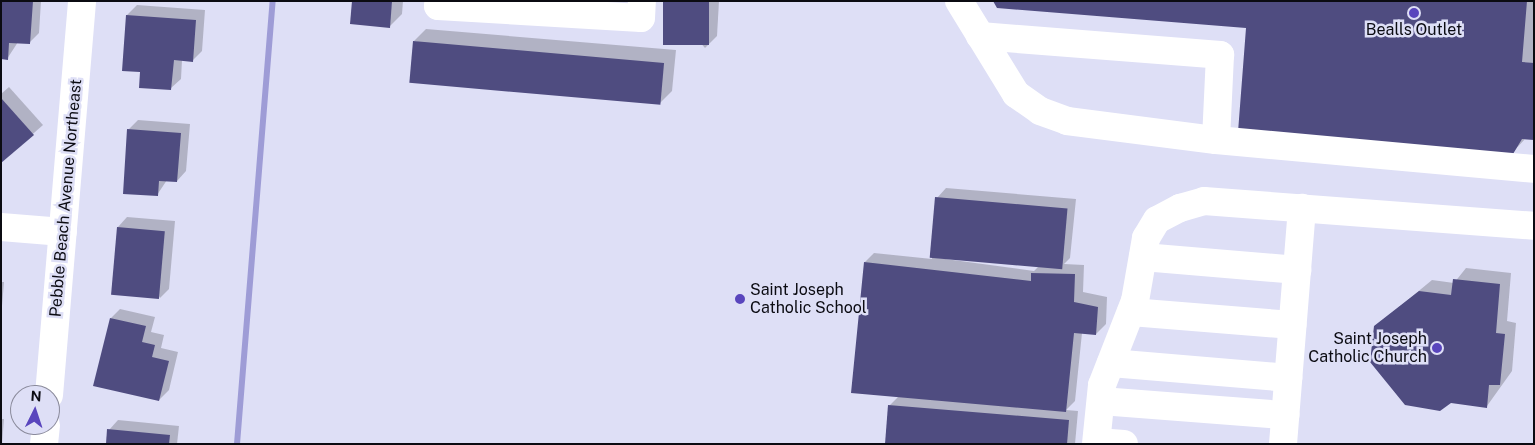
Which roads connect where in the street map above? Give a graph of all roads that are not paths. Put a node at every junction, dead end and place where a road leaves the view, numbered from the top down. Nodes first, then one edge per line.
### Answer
1 (82, 1) edge
2 (439, 1) edge
3 (642, 1) edge
4 (959, 1) edge
5 (980, 36) junction
6 (1216, 140) junction
7 (1534, 169) edge
8 (1302, 208) junction
9 (1534, 226) edge
10 (1, 227) edge
11 (63, 232) junction
12 (1143, 257) junction
13 (1297, 270) junction
14 (1131, 312) junction
15 (1292, 325) junction
16 (1111, 363) junction
17 (1288, 378) junction
18 (50, 385) edge
19 (1101, 401) junction
20 (1285, 415) junction
21 (1097, 443) edge
22 (1124, 444) edge
23 (1283, 444) edge

1 - 11 street, Pebble Beach Avenue Northeast
2 - 3 street
4 - 5 street
5 - 6 street
5 - 6 street
6 - 7 street
8 - 9 street
8 - 12 street
8 - 13 street
10 - 11 street
11 - 18 street, Pebble Beach Avenue Northeast
12 - 13 street
12 - 14 street
13 - 15 street
14 - 15 street
14 - 16 street
15 - 17 street
16 - 17 street
16 - 19 street
17 - 20 street
19 - 20 street
19 - 21 street
20 - 23 street
21 - 22 street

